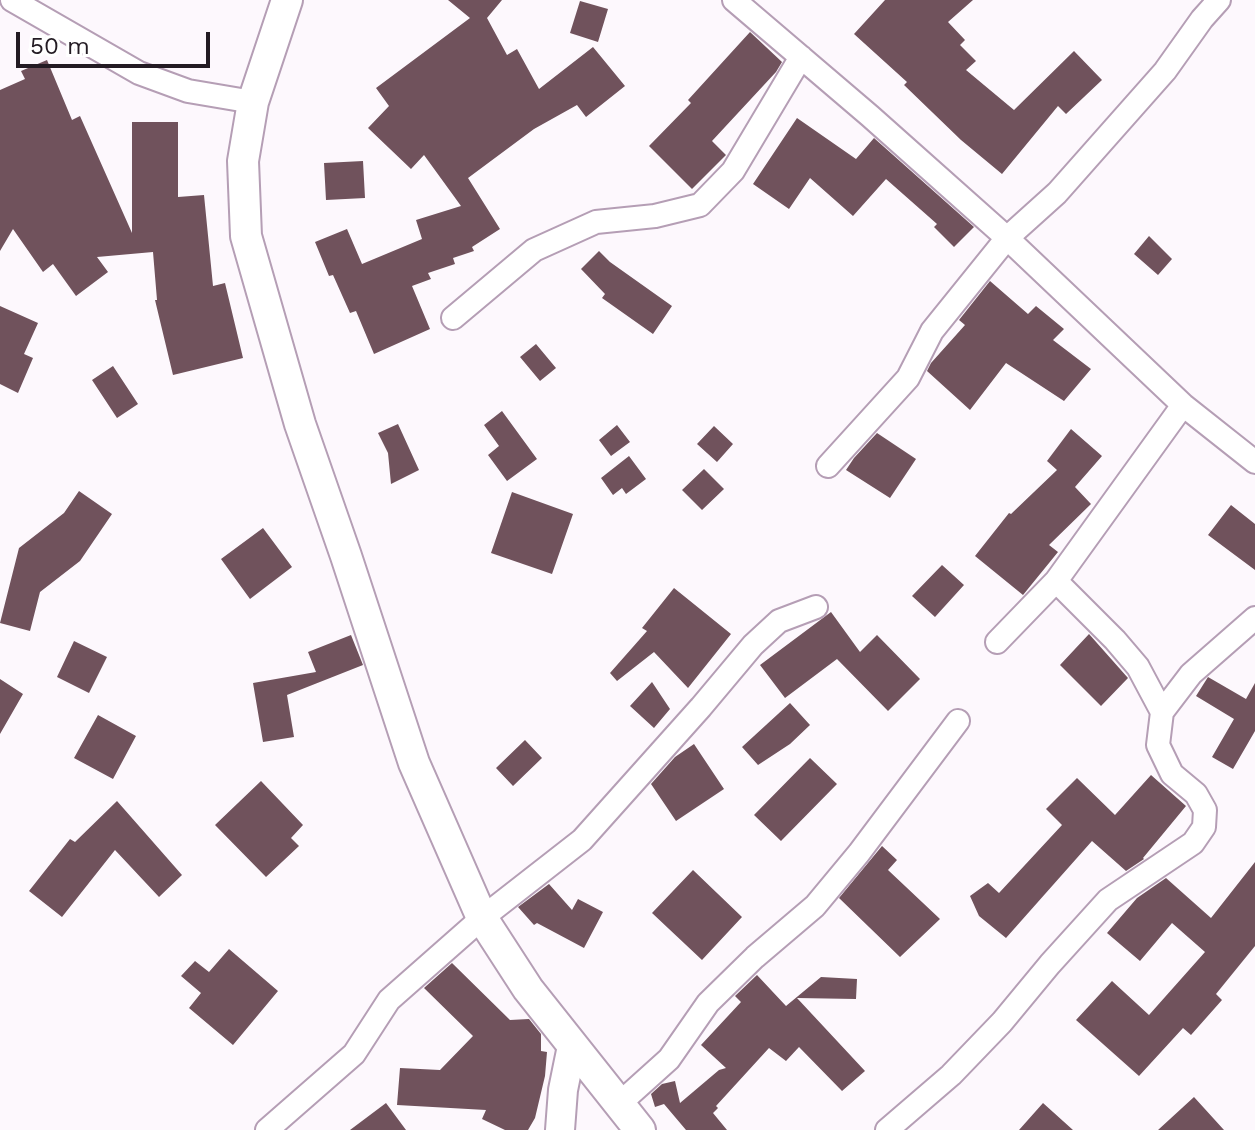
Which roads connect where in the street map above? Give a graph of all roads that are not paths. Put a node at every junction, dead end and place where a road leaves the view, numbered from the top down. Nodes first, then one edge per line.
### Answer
1 (12, 0) edge
2 (287, 0) edge
3 (734, 0) edge
4 (1219, 0) edge
5 (801, 57) junction
6 (253, 102) junction
7 (1007, 238) junction
8 (453, 318) dead end
9 (1183, 405) junction
10 (1255, 462) edge
11 (828, 466) dead end
12 (1056, 581) junction
13 (816, 607) dead end
14 (1255, 618) edge
15 (997, 642) dead end
16 (1162, 712) junction
17 (958, 721) dead end
18 (482, 918) junction
19 (572, 1046) junction
20 (619, 1104) junction
21 (267, 1130) edge
22 (560, 1130) edge
23 (640, 1130) edge
24 (887, 1130) edge

1 - 6 street
2 - 6 main road
3 - 5 street
4 - 7 street
5 - 7 street
5 - 8 street
6 - 18 main road
7 - 9 street
7 - 11 street
9 - 10 street
9 - 12 street
12 - 15 street
12 - 16 street
13 - 18 street
14 - 16 street
16 - 24 street
17 - 20 street
18 - 19 main road
18 - 21 street
19 - 20 main road
19 - 22 street
20 - 23 main road

